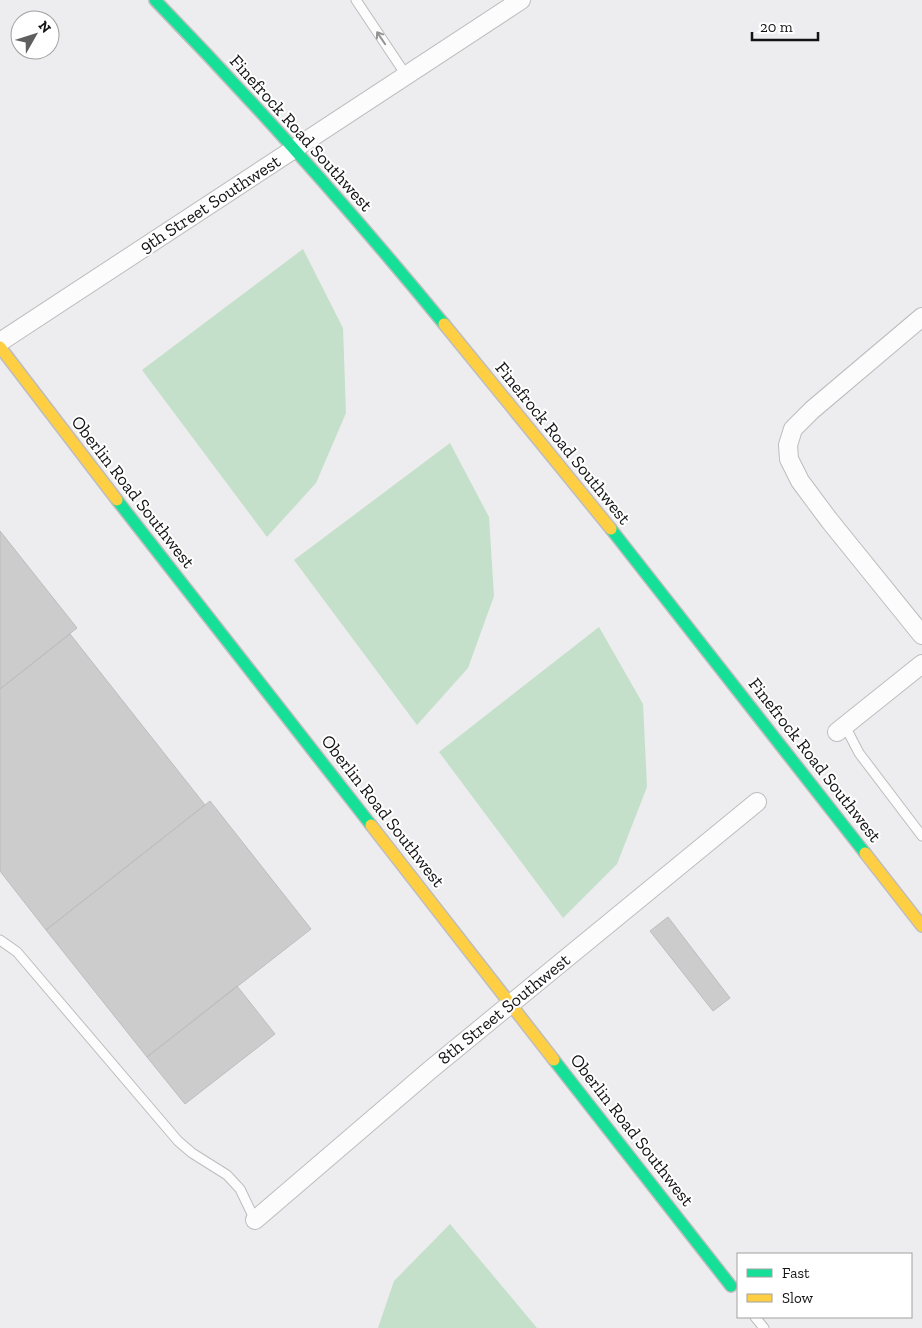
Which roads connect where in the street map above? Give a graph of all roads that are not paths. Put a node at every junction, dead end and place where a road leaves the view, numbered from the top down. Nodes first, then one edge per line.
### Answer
1 (155, 0) edge
2 (356, 0) edge
3 (521, 0) edge
4 (406, 75) junction
5 (293, 149) junction
6 (922, 317) edge
7 (0, 342) edge
8 (0, 347) edge
9 (922, 634) edge
10 (922, 664) edge
11 (841, 729) joint
12 (757, 802) dead end
13 (922, 836) edge
14 (922, 926) edge
15 (0, 940) edge
16 (511, 1003) junction
17 (255, 1220) joint
18 (735, 1291) edge
19 (756, 1318) edge
20 (764, 1328) edge

1 - 5 main road, Finefrock Road Southwest
4 -> 2 lane
3 - 4 street, 9th Street Southwest
4 - 5 street, 9th Street Southwest
5 - 7 street, 9th Street Southwest
5 - 14 main road, Finefrock Road Southwest
6 - 9 street
8 - 16 main road, Oberlin Road Southwest
10 - 11 street
11 - 13 lane
12 - 16 street, 8th Street Southwest
15 - 17 lane
16 - 17 street, 8th Street Southwest
16 - 18 main road, Oberlin Road Southwest
19 - 20 lane

